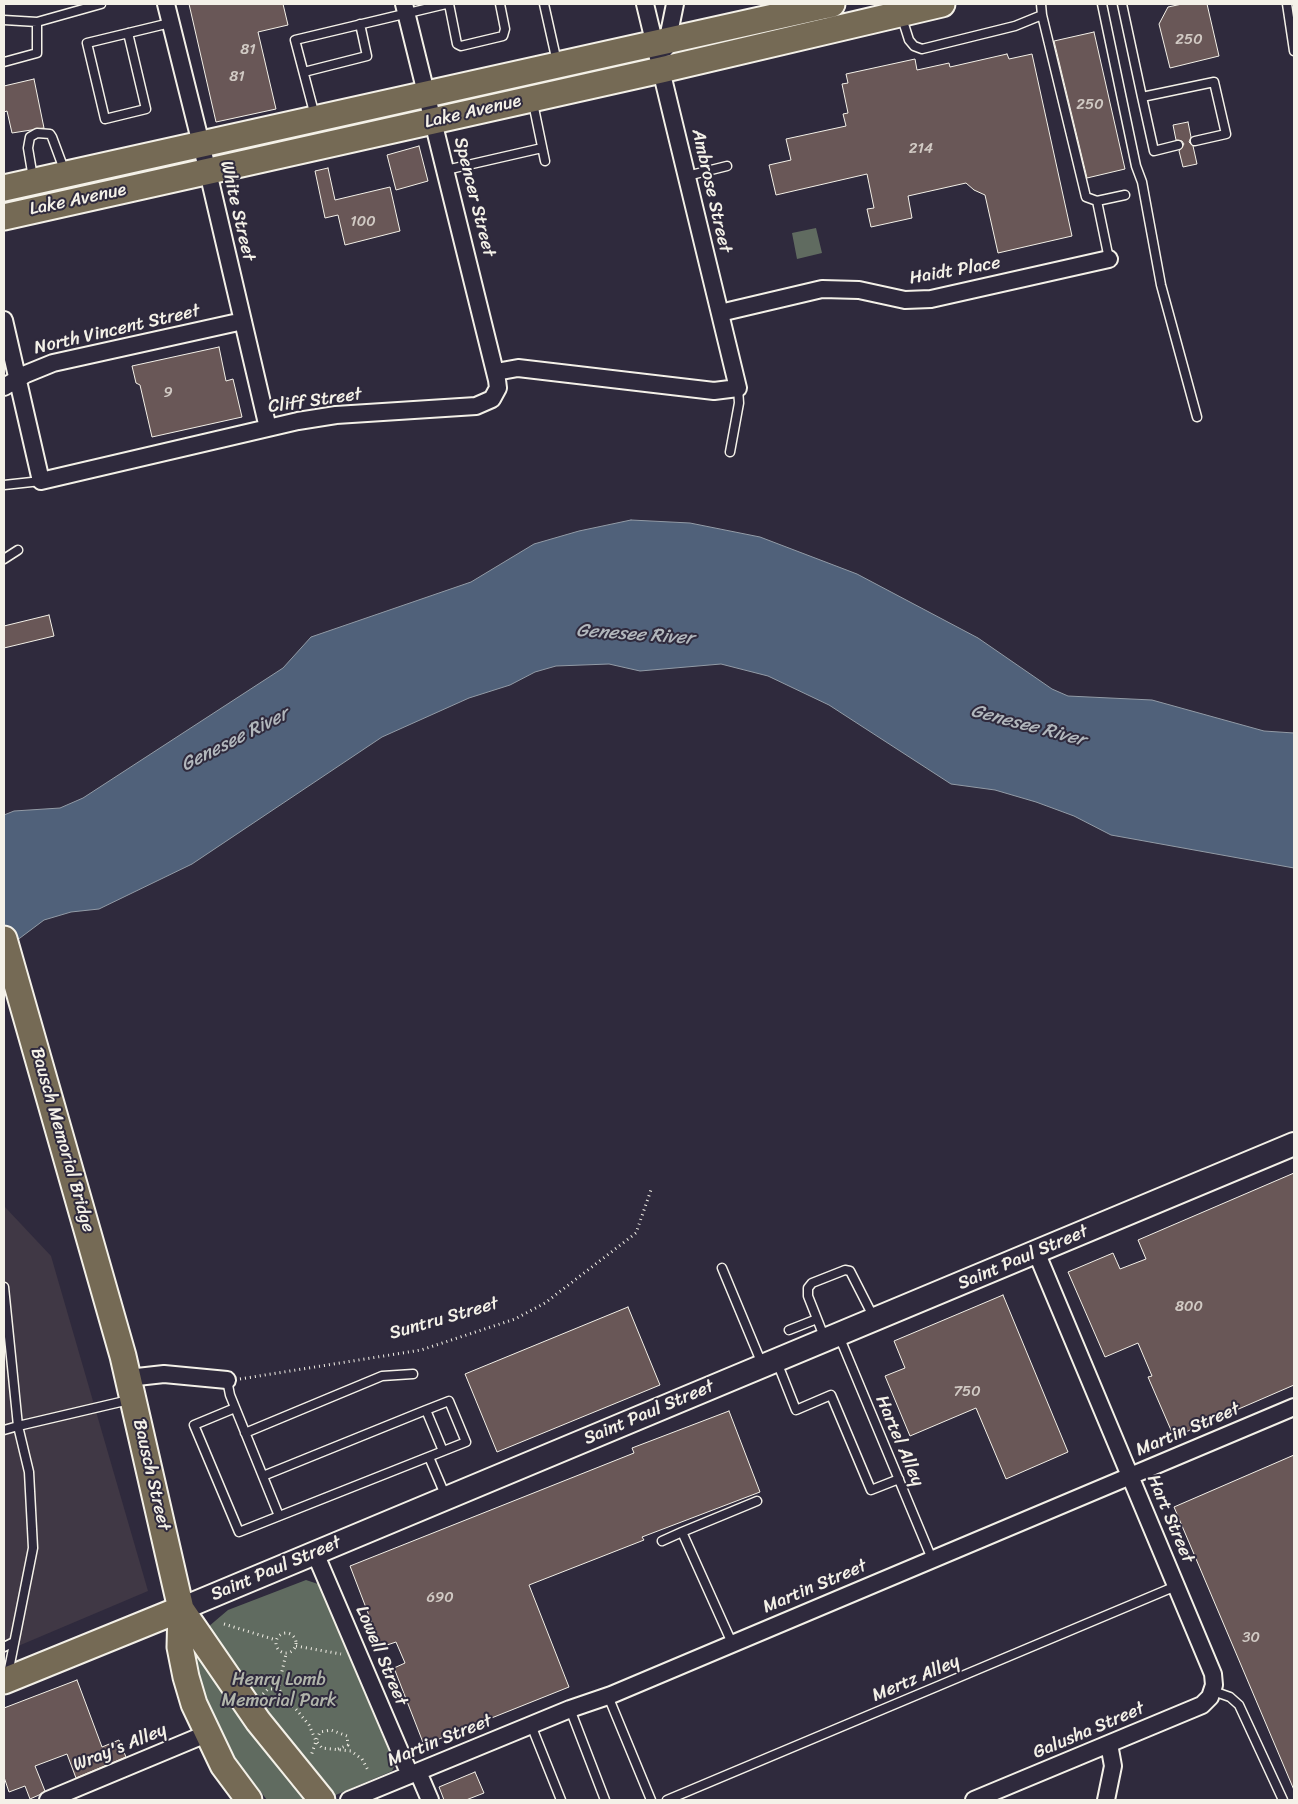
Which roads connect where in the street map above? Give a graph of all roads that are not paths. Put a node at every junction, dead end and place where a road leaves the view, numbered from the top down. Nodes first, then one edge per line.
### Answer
1 (101, 4) edge
2 (166, 4) edge
3 (447, 4) edge
4 (500, 4) edge
5 (544, 4) edge
6 (645, 4) edge
7 (675, 4) edge
8 (832, 4) edge
9 (942, 4) edge
10 (1041, 4) edge
11 (1102, 4) edge
12 (1122, 4) edge
13 (1287, 4) edge
14 (405, 8) edge
15 (899, 8) edge
16 (1042, 15) junction
17 (4, 20) edge
18 (37, 22) junction
19 (170, 23) junction
20 (360, 24) junction
21 (1293, 29) edge
22 (128, 33) junction
23 (662, 40) junction
24 (1294, 52) edge
25 (4, 62) edge
26 (557, 64) junction
27 (661, 70) junction
28 (304, 72) junction
29 (428, 93) junction
30 (1142, 96) junction
31 (532, 99) junction
32 (315, 118) junction
33 (434, 120) junction
34 (1195, 141) dead end
35 (201, 144) junction
36 (1178, 145) dead end
37 (542, 148) junction
38 (545, 161) dead end
39 (727, 166) dead end
40 (446, 170) junction
41 (208, 172) junction
42 (65, 174) junction
43 (687, 176) junction
44 (34, 181) junction
45 (5, 188) edge
46 (1125, 195) dead end
47 (1097, 201) junction
48 (4, 217) edge
49 (1109, 259) joint
50 (720, 313) junction
51 (4, 320) edge
52 (243, 321) junction
53 (496, 372) junction
54 (10, 382) edge
55 (738, 388) junction
56 (1197, 417) dead end
57 (268, 428) junction
58 (730, 452) dead end
59 (40, 481) junction
60 (4, 485) edge
61 (18, 550) dead end
62 (4, 559) edge
63 (4, 939) edge
64 (1294, 1144) edge
65 (1036, 1254) junction
66 (722, 1268) dead end
67 (4, 1287) edge
68 (817, 1319) junction
69 (875, 1320) junction
70 (789, 1330) dead end
71 (832, 1337) junction
72 (120, 1342) joint
73 (769, 1363) junction
74 (413, 1374) dead end
75 (227, 1380) joint
76 (131, 1388) junction
77 (1294, 1407) edge
78 (235, 1408) junction
79 (426, 1410) junction
80 (18, 1426) junction
81 (4, 1430) edge
82 (245, 1433) junction
83 (443, 1452) junction
84 (429, 1457) junction
85 (263, 1476) junction
86 (1130, 1476) junction
87 (899, 1479) junction
88 (446, 1499) junction
89 (757, 1501) dead end
90 (279, 1516) junction
91 (682, 1532) junction
92 (662, 1541) dead end
93 (315, 1553) junction
94 (932, 1559) junction
95 (1176, 1586) junction
96 (181, 1608) junction
97 (14, 1642) junction
98 (732, 1644) junction
99 (4, 1647) edge
100 (6, 1680) edge
101 (1213, 1691) junction
102 (608, 1696) junction
103 (570, 1709) junction
104 (531, 1725) junction
105 (206, 1734) junction
106 (1109, 1744) junction
107 (414, 1774) junction
108 (48, 1800) edge
109 (249, 1800) edge
110 (322, 1800) edge
111 (349, 1800) edge
112 (430, 1800) edge
113 (561, 1800) edge
114 (605, 1800) edge
115 (652, 1800) edge
116 (667, 1800) edge
117 (974, 1800) edge
118 (1109, 1800) edge
119 (1282, 1800) edge

1 - 18 lane
2 - 19 street, White Street
3 - 4 lane
3 - 14 lane
5 - 26 lane
6 - 23 street, Ambrose Street
7 - 23 street
8 - 23 main road, Lake Avenue
9 - 15 main road, Lake Avenue
10 - 16 lane
11 - 56 lane
12 - 30 lane
13 - 21 lane
14 - 20 lane
14 - 29 street, Spencer Street
15 - 16 lane
15 - 27 main road, Lake Avenue
16 - 47 lane
17 - 18 lane
18 - 25 lane
19 - 22 lane
19 - 35 street, White Street
20 - 28 lane
20 - 28 lane
21 - 24 lane
22 - 22 lane
23 - 26 main road, Lake Avenue
23 - 27 street, Ambrose Street
26 - 29 main road, Lake Avenue
27 - 31 main road, Lake Avenue
27 - 43 street, Ambrose Street
28 - 32 lane
29 - 32 main road, Lake Avenue
29 - 33 street, Spencer Street
30 - 34 lane
30 - 36 lane
31 - 33 main road, Lake Avenue
31 - 37 lane
32 - 35 main road, Lake Avenue
33 - 40 street, Spencer Street
33 - 41 main road, Lake Avenue
35 - 41 street, White Street
35 - 42 main road, Lake Avenue
37 - 38 lane
37 - 40 lane
39 - 43 lane
40 - 53 street, Spencer Street
41 - 48 main road, Lake Avenue
41 - 52 street, White Street
42 - 44 main road, Lake Avenue
42 - 44 lane
43 - 50 street, Ambrose Street
44 - 45 main road, Lake Avenue
46 - 47 lane
47 - 49 lane
49 - 50 street, Haidt Place
50 - 55 street, Ambrose Street
51 - 54 street
52 - 54 street, North Vincent Street
52 - 57 street, White Street
53 - 55 street
53 - 57 street, Cliff Street
54 - 59 street
55 - 58 lane
57 - 59 street, Cliff Street
59 - 60 lane
61 - 62 lane
63 - 72 main road, Bausch Memorial Bridge
64 - 65 main road, Saint Paul Street
65 - 69 main road, Saint Paul Street
65 - 86 street, Hart Street
66 - 73 lane
67 - 80 lane
68 - 69 lane, Hartel Alley
68 - 70 lane
68 - 71 lane, Hartel Alley
69 - 71 main road, Saint Paul Street
71 - 73 main road, Saint Paul Street
71 - 87 lane, Hartel Alley
72 - 76 main road, Bausch Street
73 - 87 lane
73 - 88 main road, Saint Paul Street
74 - 82 lane
75 - 76 street
75 - 78 lane
76 - 80 lane
76 - 96 main road, Bausch Street
77 - 86 street, Martin Street
78 - 82 lane
78 - 90 lane
79 - 83 lane
79 - 83 lane
79 - 85 lane
80 - 81 lane
80 - 97 lane
82 - 85 lane
83 - 84 lane
84 - 88 lane
84 - 90 lane
85 - 90 lane
86 - 94 street, Martin Street
86 - 95 street, Hart Street
87 - 94 lane, Hartel Alley
88 - 93 main road, Saint Paul Street
89 - 91 lane
91 - 92 lane
91 - 98 lane
93 - 96 main road, Saint Paul Street
93 - 107 street, Lowell Street
94 - 98 street, Martin Street
95 - 101 street, Hart Street
95 - 116 lane, Mertz Alley
96 - 100 main road, Saint Paul Street
96 - 105 main road
96 - 110 main road
97 - 99 lane
97 - 100 lane
98 - 102 street, Martin Street
101 - 106 street, Galusha Street
101 - 119 lane
102 - 103 street, Martin Street
102 - 115 lane
103 - 104 street, Martin Street
103 - 114 lane
104 - 107 street, Martin Street
104 - 113 lane
105 - 108 street, Wray's Alley
105 - 109 main road
106 - 117 street, Galusha Street
106 - 118 street
107 - 111 street, Martin Street
107 - 112 street, Lowell Street

